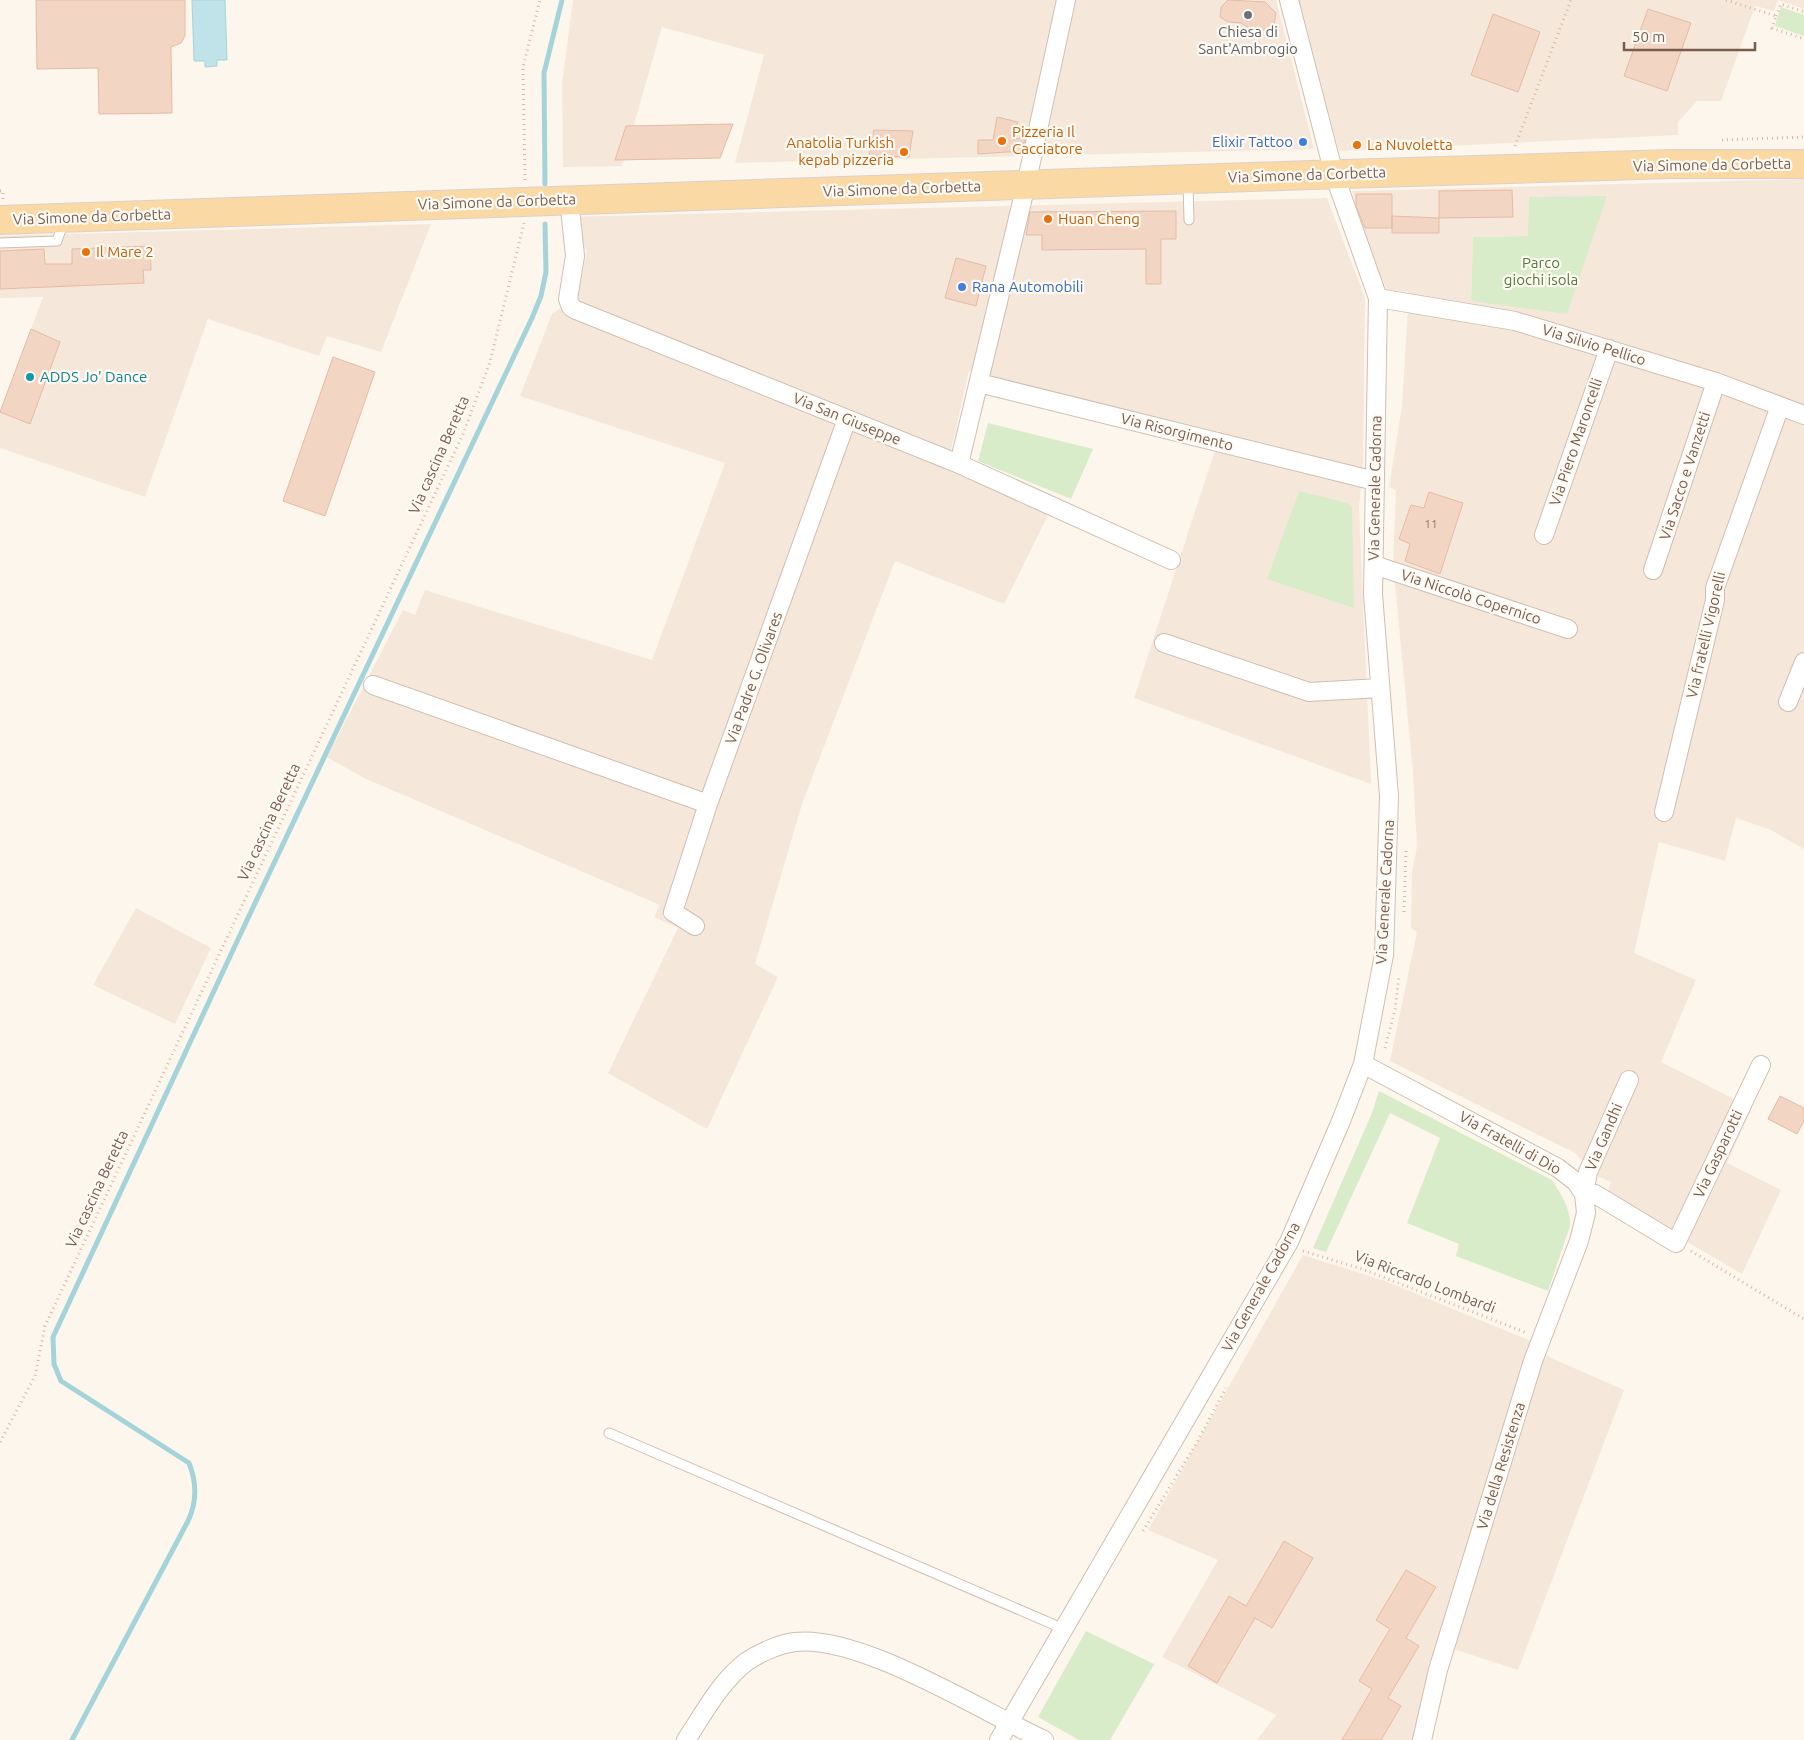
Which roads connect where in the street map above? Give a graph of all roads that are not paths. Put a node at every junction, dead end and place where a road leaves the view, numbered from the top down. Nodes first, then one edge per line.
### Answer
1 (1066, 0) edge
2 (1289, 0) edge
3 (1804, 164) edge
4 (1334, 174) junction
5 (1188, 179) junction
6 (1026, 185) junction
7 (569, 199) junction
8 (65, 218) junction
9 (0, 220) edge
10 (1189, 220) dead end
11 (0, 243) edge
12 (1378, 298) junction
13 (1609, 349) junction
14 (1716, 382) junction
15 (979, 383) junction
16 (1780, 406) junction
17 (1804, 415) edge
18 (847, 419) junction
19 (959, 464) junction
20 (1375, 481) junction
21 (1544, 535) dead end
22 (1171, 560) dead end
23 (1374, 565) junction
24 (1653, 570) dead end
25 (1568, 629) dead end
26 (1164, 643) dead end
27 (1804, 662) edge
28 (373, 685) dead end
29 (1380, 688) junction
30 (1788, 702) dead end
31 (708, 804) junction
32 (1664, 812) dead end
33 (695, 926) dead end
34 (1363, 1064) junction
35 (1761, 1065) dead end
36 (1629, 1080) dead end
37 (1584, 1194) junction
38 (609, 1432) dead end
39 (1064, 1629) junction
40 (1009, 1723) junction
41 (686, 1740) edge
42 (999, 1740) edge
43 (1044, 1740) edge
44 (1422, 1740) edge

1 - 6 street
2 - 4 street, Via Generale Cadorna
3 - 4 main road, Via Simone da Corbetta
4 - 5 main road, Via Simone da Corbetta
4 - 12 street, Via Generale Cadorna
5 - 6 main road, Via Simone da Corbetta
5 - 10 lane
6 - 7 main road, Via Simone da Corbetta
6 - 15 street
7 - 8 main road, Via Simone da Corbetta
7 - 18 street, Via San Giuseppe
8 - 9 main road, Via Simone da Corbetta
8 - 11 lane
12 - 13 street, Via Silvio Pellico
12 - 20 street, Via Generale Cadorna
13 - 14 street, Via Silvio Pellico
13 - 21 street, Via Piero Maroncelli
14 - 16 street, Via Silvio Pellico
14 - 24 street, Via Sacco e Vanzetti
15 - 19 street
15 - 20 street, Via Risorgimento
16 - 17 street, Via Silvio Pellico
16 - 32 street, Via fratelli Vigorelli
18 - 19 street, Via San Giuseppe
18 - 31 street, Via Padre G. Olivares
19 - 22 street, Via San Giuseppe
20 - 23 street, Via Generale Cadorna
23 - 25 street, Via Niccolò Copernico
23 - 29 street, Via Generale Cadorna
26 - 29 street
27 - 30 street
28 - 31 street
29 - 34 street, Via Generale Cadorna
31 - 33 street, Via Padre G. Olivares
34 - 37 street, Via Fratelli di Dio
34 - 39 street, Via Generale Cadorna
35 - 37 street, Via Gasparotti
36 - 37 street, Via Gandhi
37 - 44 street, Via della Resistenza
38 - 39 lane
39 - 40 street, Via Generale Cadorna
40 - 41 street
40 - 42 street, Via Generale Cadorna
40 - 43 street

